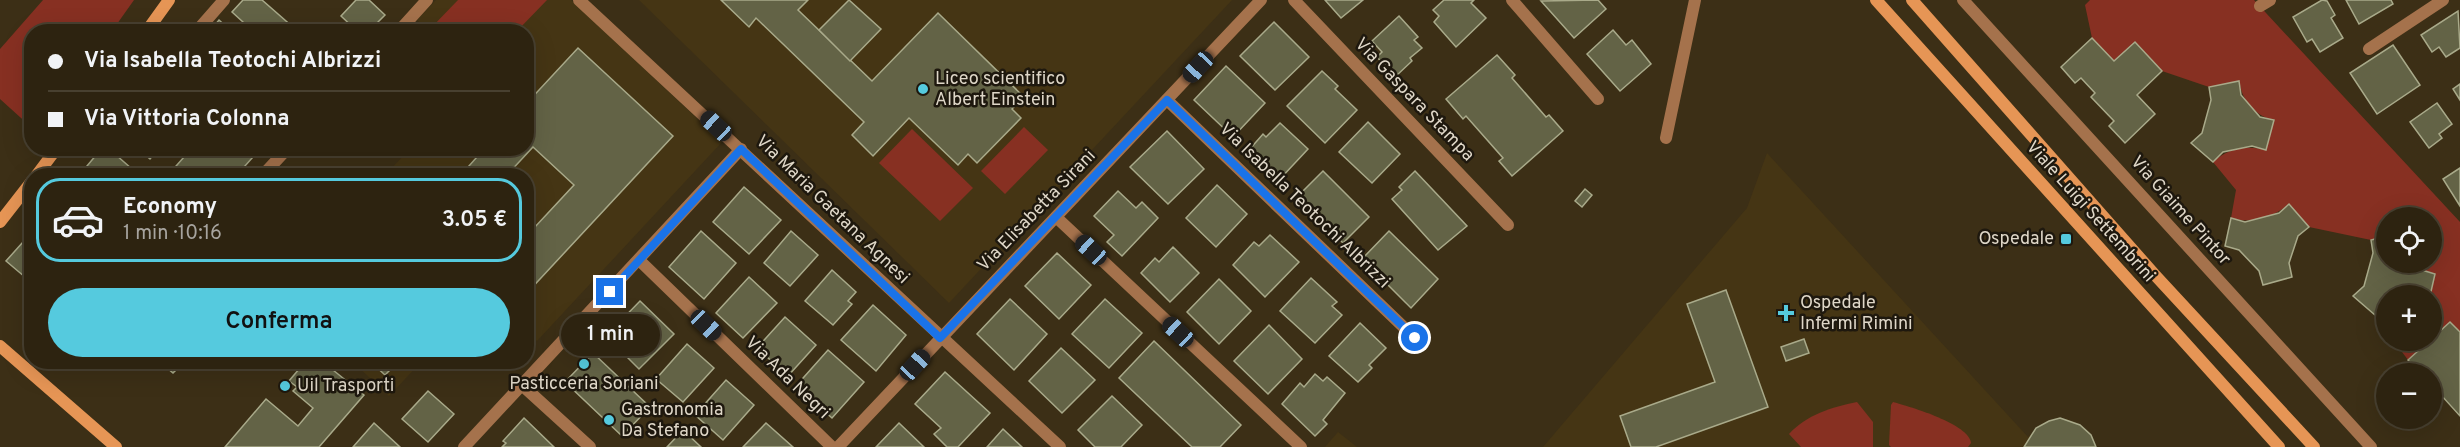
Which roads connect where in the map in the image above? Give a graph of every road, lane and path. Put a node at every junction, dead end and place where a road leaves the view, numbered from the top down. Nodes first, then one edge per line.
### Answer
1 (169, 0) edge
2 (224, 0) edge
3 (427, 0) edge
4 (579, 0) edge
5 (1261, 0) edge
6 (1294, 0) edge
7 (1512, 0) edge
8 (1695, 0) edge
9 (1876, 0) edge
10 (1912, 0) edge
11 (1964, 0) edge
12 (2443, 0) edge
13 (152, 24) edge
14 (203, 24) edge
15 (405, 24) edge
16 (2369, 49) dead end
17 (1598, 99) dead end
18 (1167, 100) junction
19 (1666, 138) dead end
20 (741, 149) junction
21 (281, 156) edge
22 (269, 168) edge
23 (24, 192) edge
24 (1056, 218) junction
25 (0, 222) edge
26 (1508, 225) dead end
27 (639, 260) junction
28 (940, 338) junction
29 (1415, 338) dead end
30 (0, 346) edge
31 (24, 367) edge
32 (26, 369) edge
33 (523, 386) junction
34 (116, 447) edge
35 (464, 447) edge
36 (590, 447) edge
37 (832, 447) edge
38 (838, 447) edge
39 (1059, 447) edge
40 (1301, 447) edge
41 (2279, 447) edge
42 (2314, 447) edge
43 (2371, 447) edge

1 - 13 main road
2 - 14 street
3 - 15 street
4 - 20 street, Via Maria Gaetana Agnesi
5 - 18 street, Via Elisabetta Sirani
6 - 26 street, Via Gaspara Stampa
7 - 17 street
8 - 19 street
9 - 41 main road, Viale Luigi Settembrini
10 - 42 main road, Viale Luigi Settembrini
11 - 43 street, Via Giaime Pintor
12 - 16 street
18 - 24 street, Via Elisabetta Sirani
18 - 29 street, Via Isabella Teotochi Albrizzi
20 - 27 street
20 - 28 street, Via Maria Gaetana Agnesi
21 - 22 street
23 - 25 main road
24 - 28 street, Via Elisabetta Sirani
24 - 40 street
27 - 33 street
27 - 37 street, Via Ada Negri
28 - 38 street, Via Elisabetta Sirani
28 - 39 street, Via Maria Gaetana Agnesi
30 - 31 main road
32 - 34 main road
33 - 35 street
33 - 36 street

